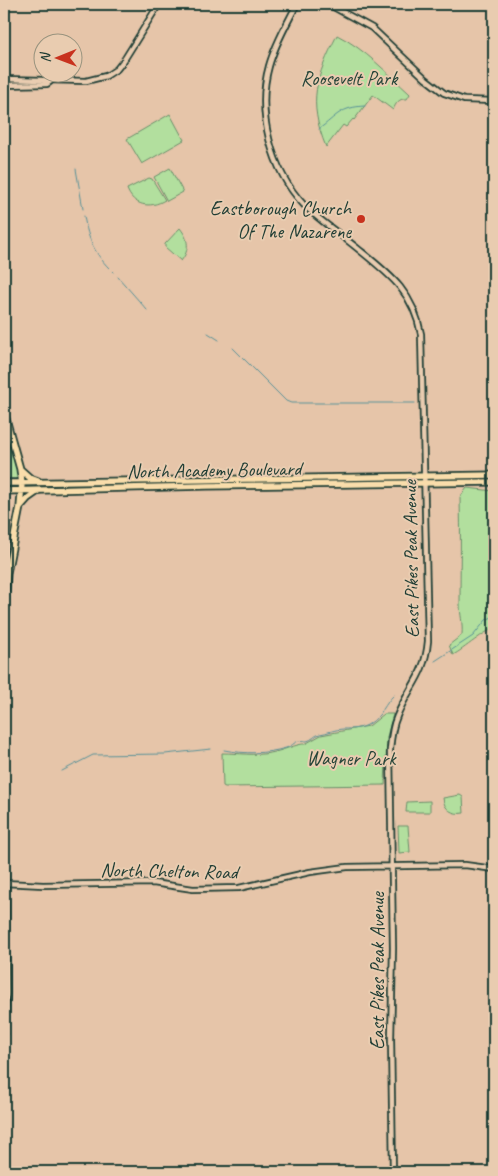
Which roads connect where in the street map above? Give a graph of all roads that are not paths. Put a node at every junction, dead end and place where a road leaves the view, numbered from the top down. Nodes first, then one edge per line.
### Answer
1 (159, 4) edge
2 (297, 4) edge
3 (328, 4) edge
4 (4, 79) edge
5 (32, 79) edge
6 (82, 80) edge
7 (50, 82) edge
8 (4, 85) edge
9 (494, 101) edge
10 (4, 412) edge
11 (20, 470) junction
12 (494, 475) edge
13 (425, 476) junction
14 (40, 482) junction
15 (494, 482) edge
16 (4, 483) edge
17 (19, 483) junction
18 (425, 484) junction
19 (40, 490) junction
20 (4, 491) edge
21 (19, 491) junction
22 (20, 507) junction
23 (4, 614) edge
24 (4, 788) edge
25 (392, 867) junction
26 (494, 869) edge
27 (4, 884) edge
28 (4, 1032) edge
29 (393, 1172) edge

1 - 6 main road
2 - 13 main road, East Pikes Peak Avenue
3 - 9 main road
4 - 5 main road
7 - 8 main road
10 - 11 highway
11 - 14 highway
11 - 17 highway
12 - 13 highway, North Academy Boulevard
13 - 14 highway, North Academy Boulevard
13 - 18 main road, East Pikes Peak Avenue
14 - 17 highway, North Academy Boulevard
15 - 18 highway, North Academy Boulevard
16 - 17 highway, North Academy Boulevard
17 - 21 highway
18 - 19 highway, North Academy Boulevard
18 - 25 main road, East Pikes Peak Avenue
19 - 21 highway, North Academy Boulevard
19 - 22 highway
20 - 21 highway, North Academy Boulevard
21 - 22 highway
22 - 23 highway
24 - 27 main road
25 - 26 main road, North Chelton Road
25 - 27 main road, North Chelton Road
25 - 29 main road, East Pikes Peak Avenue
27 - 28 main road

